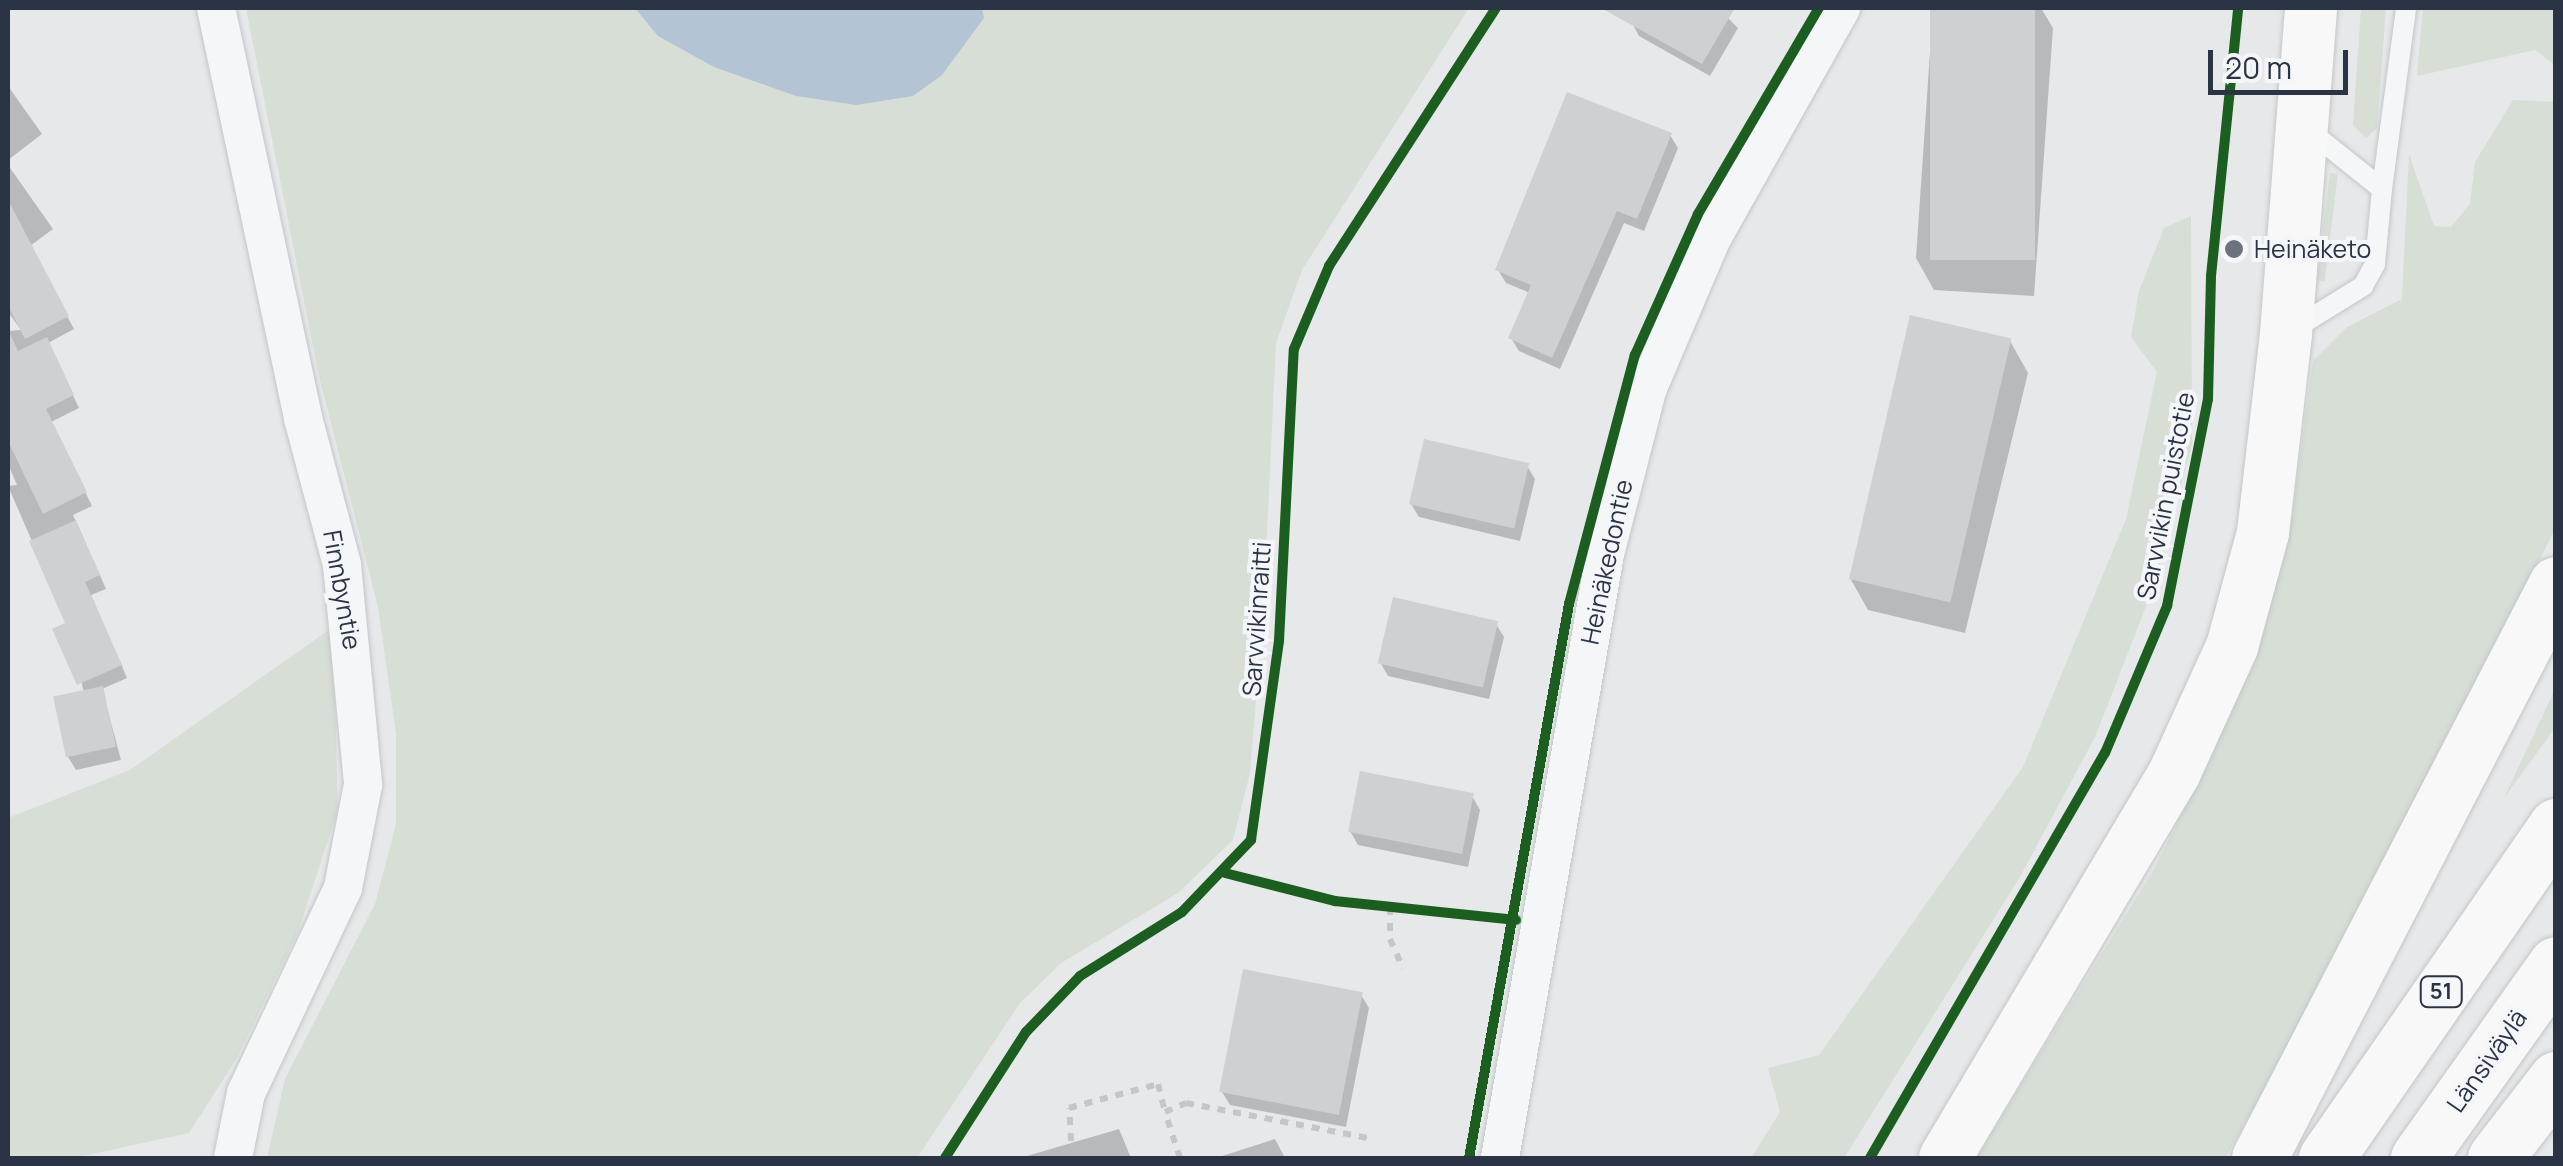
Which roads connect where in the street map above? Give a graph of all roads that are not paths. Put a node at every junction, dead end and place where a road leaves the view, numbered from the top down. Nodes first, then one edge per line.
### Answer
1 (216, 8) edge
2 (1841, 8) edge
3 (2311, 8) edge
4 (2406, 8) edge
5 (2302, 126) junction
6 (2382, 189) junction
7 (2286, 334) junction
8 (2556, 584) edge
9 (2556, 826) edge
10 (2556, 964) edge
11 (2556, 1079) edge
12 (233, 1158) edge
13 (1500, 1158) edge
14 (1945, 1158) edge
15 (2259, 1158) edge
16 (2326, 1158) edge
17 (2418, 1158) edge
18 (2495, 1158) edge

1 - 12 street, Finnbyntie
2 - 13 street, Heinäkedontie
3 - 5 main road
4 - 6 lane
5 - 6 lane
5 - 7 main road
6 - 7 lane
7 - 14 main road
8 - 15 highway
9 - 16 highway, 51
10 - 17 highway, Länsiväylä
11 - 18 highway

